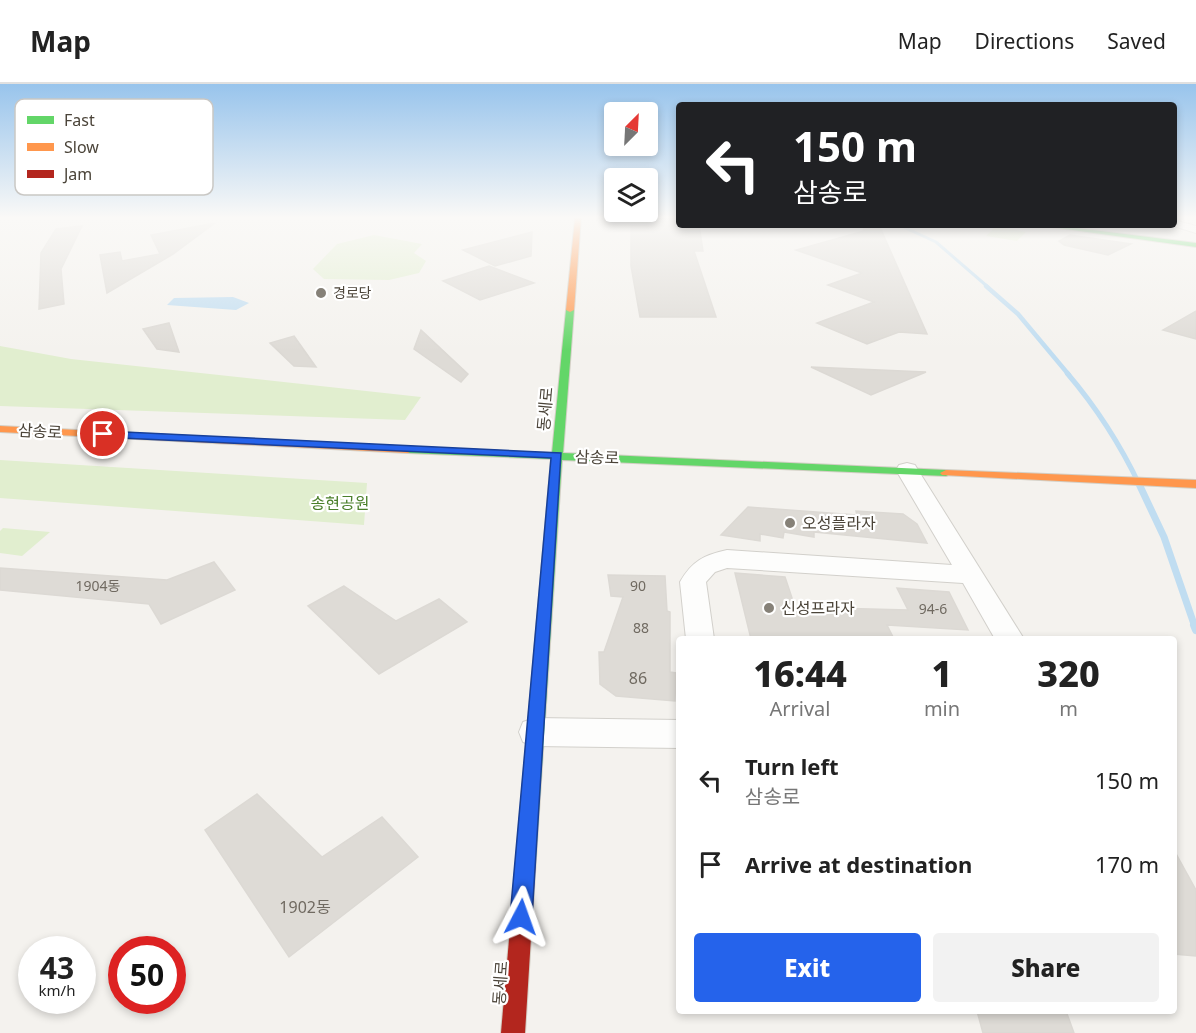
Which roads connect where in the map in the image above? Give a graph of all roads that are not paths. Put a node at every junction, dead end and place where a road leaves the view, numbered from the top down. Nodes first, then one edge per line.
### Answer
1 (574, 262) edge
2 (0, 429) edge
3 (557, 455) junction
4 (907, 471) junction
5 (1196, 484) edge
6 (971, 575) junction
7 (700, 636) edge
8 (1008, 636) edge
9 (535, 732) junction
10 (676, 734) edge
11 (513, 1033) edge

1 - 3 main road, 동세로
2 - 3 main road, 삼송로
3 - 4 main road, 삼송로
3 - 9 main road, 동세로
4 - 5 main road, 삼송로
4 - 6 street
6 - 7 street
6 - 8 street
9 - 10 street
9 - 11 main road, 동세로

